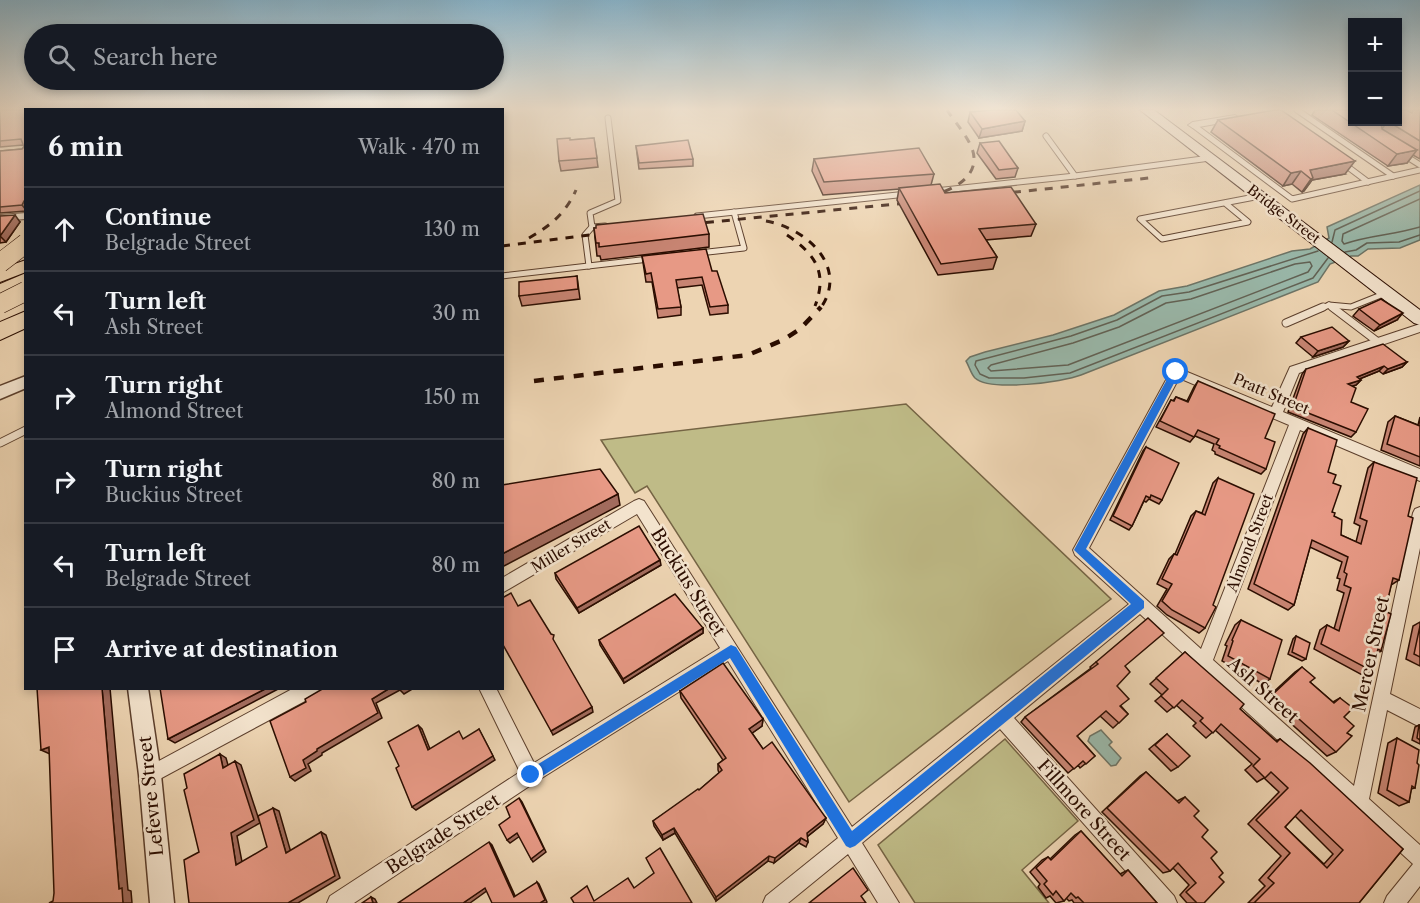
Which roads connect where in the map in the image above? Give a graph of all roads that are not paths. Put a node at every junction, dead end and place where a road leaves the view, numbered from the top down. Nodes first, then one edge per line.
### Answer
1 (612, 152) edge
2 (1059, 152) edge
3 (1202, 152) edge
4 (1229, 152) edge
5 (1358, 152) edge
6 (1402, 153) edge
7 (1210, 158) junction
8 (1339, 161) edge
9 (1420, 165) edge
10 (1420, 170) edge
11 (1076, 176) junction
12 (1393, 176) junction
13 (1368, 182) junction
14 (925, 192) edge
15 (913, 194) edge
16 (1260, 196) junction
17 (1225, 203) junction
18 (734, 212) junction
19 (24, 216) edge
20 (687, 217) edge
21 (0, 218) edge
22 (616, 225) edge
23 (592, 227) junction
24 (24, 245) edge
25 (696, 253) edge
26 (24, 254) edge
27 (660, 257) edge
28 (0, 263) edge
29 (589, 266) junction
30 (24, 267) edge
31 (0, 276) edge
32 (504, 276) edge
33 (24, 281) edge
34 (0, 292) edge
35 (24, 292) edge
36 (1386, 293) junction
37 (0, 304) edge
38 (1329, 305) junction
39 (24, 311) edge
40 (24, 319) edge
41 (1420, 320) edge
42 (0, 322) edge
43 (1286, 322) dead end
44 (1420, 328) edge
45 (0, 332) edge
46 (1378, 342) junction
47 (24, 382) edge
48 (0, 393) edge
49 (1276, 414) junction
50 (1296, 423) junction
51 (24, 431) edge
52 (0, 443) edge
53 (1420, 475) edge
54 (639, 505) joint
55 (1420, 513) edge
56 (1080, 550) joint
57 (504, 585) edge
58 (1140, 604) junction
59 (731, 651) junction
60 (1204, 663) junction
61 (138, 690) edge
62 (308, 690) edge
63 (487, 690) edge
64 (1382, 698) junction
65 (1001, 717) junction
66 (1420, 718) edge
67 (150, 775) junction
68 (531, 775) junction
69 (1359, 803) junction
70 (850, 841) junction
71 (1420, 858) edge
72 (1420, 871) edge
73 (162, 903) edge
74 (337, 903) edge
75 (773, 903) edge
76 (889, 903) edge
77 (1167, 903) edge
78 (1394, 903) edge

1 - 23 lane
2 - 11 lane
3 - 7 main road, Bridge Street
4 - 13 lane
5 - 12 lane
6 - 9 lane
7 - 11 lane
7 - 16 main road, Bridge Street
8 - 13 lane
10 - 12 lane
11 - 14 lane
12 - 13 lane
15 - 18 lane
16 - 17 lane
16 - 36 main road, Bridge Street
17 - 17 lane
18 - 20 lane
18 - 25 lane
19 - 21 street
22 - 23 lane
23 - 29 lane
24 - 28 highway, bridge
26 - 28 main road
27 - 29 lane
29 - 32 lane
30 - 31 main road
33 - 34 highway
35 - 37 highway, bridge
36 - 38 lane
36 - 41 main road, Bridge Street
38 - 43 lane
38 - 46 lane
39 - 42 highway
40 - 45 highway
44 - 46 street
46 - 49 street
47 - 48 street
49 - 50 street, Pratt Street
49 - 56 street, Pratt Street
50 - 53 street, Pratt Street
50 - 60 street, Almond Street
51 - 52 lane
54 - 57 street, Miller Street
54 - 59 street, Buckius Street
55 - 64 street, Mercer Street
56 - 58 street, Ash Street
58 - 60 street, Ash Street
58 - 65 street
59 - 68 street, Belgrade Street
59 - 70 street, Buckius Street
60 - 69 street, Ash Street
61 - 67 street, Lefevre Street
62 - 67 street
63 - 68 street
64 - 66 street
64 - 69 street, Mercer Street
65 - 70 street
65 - 77 street, Fillmore Street
67 - 73 street, Lefevre Street
68 - 74 street, Belgrade Street
69 - 71 street, Ash Street
70 - 75 street
70 - 76 street, Buckius Street
72 - 78 street

